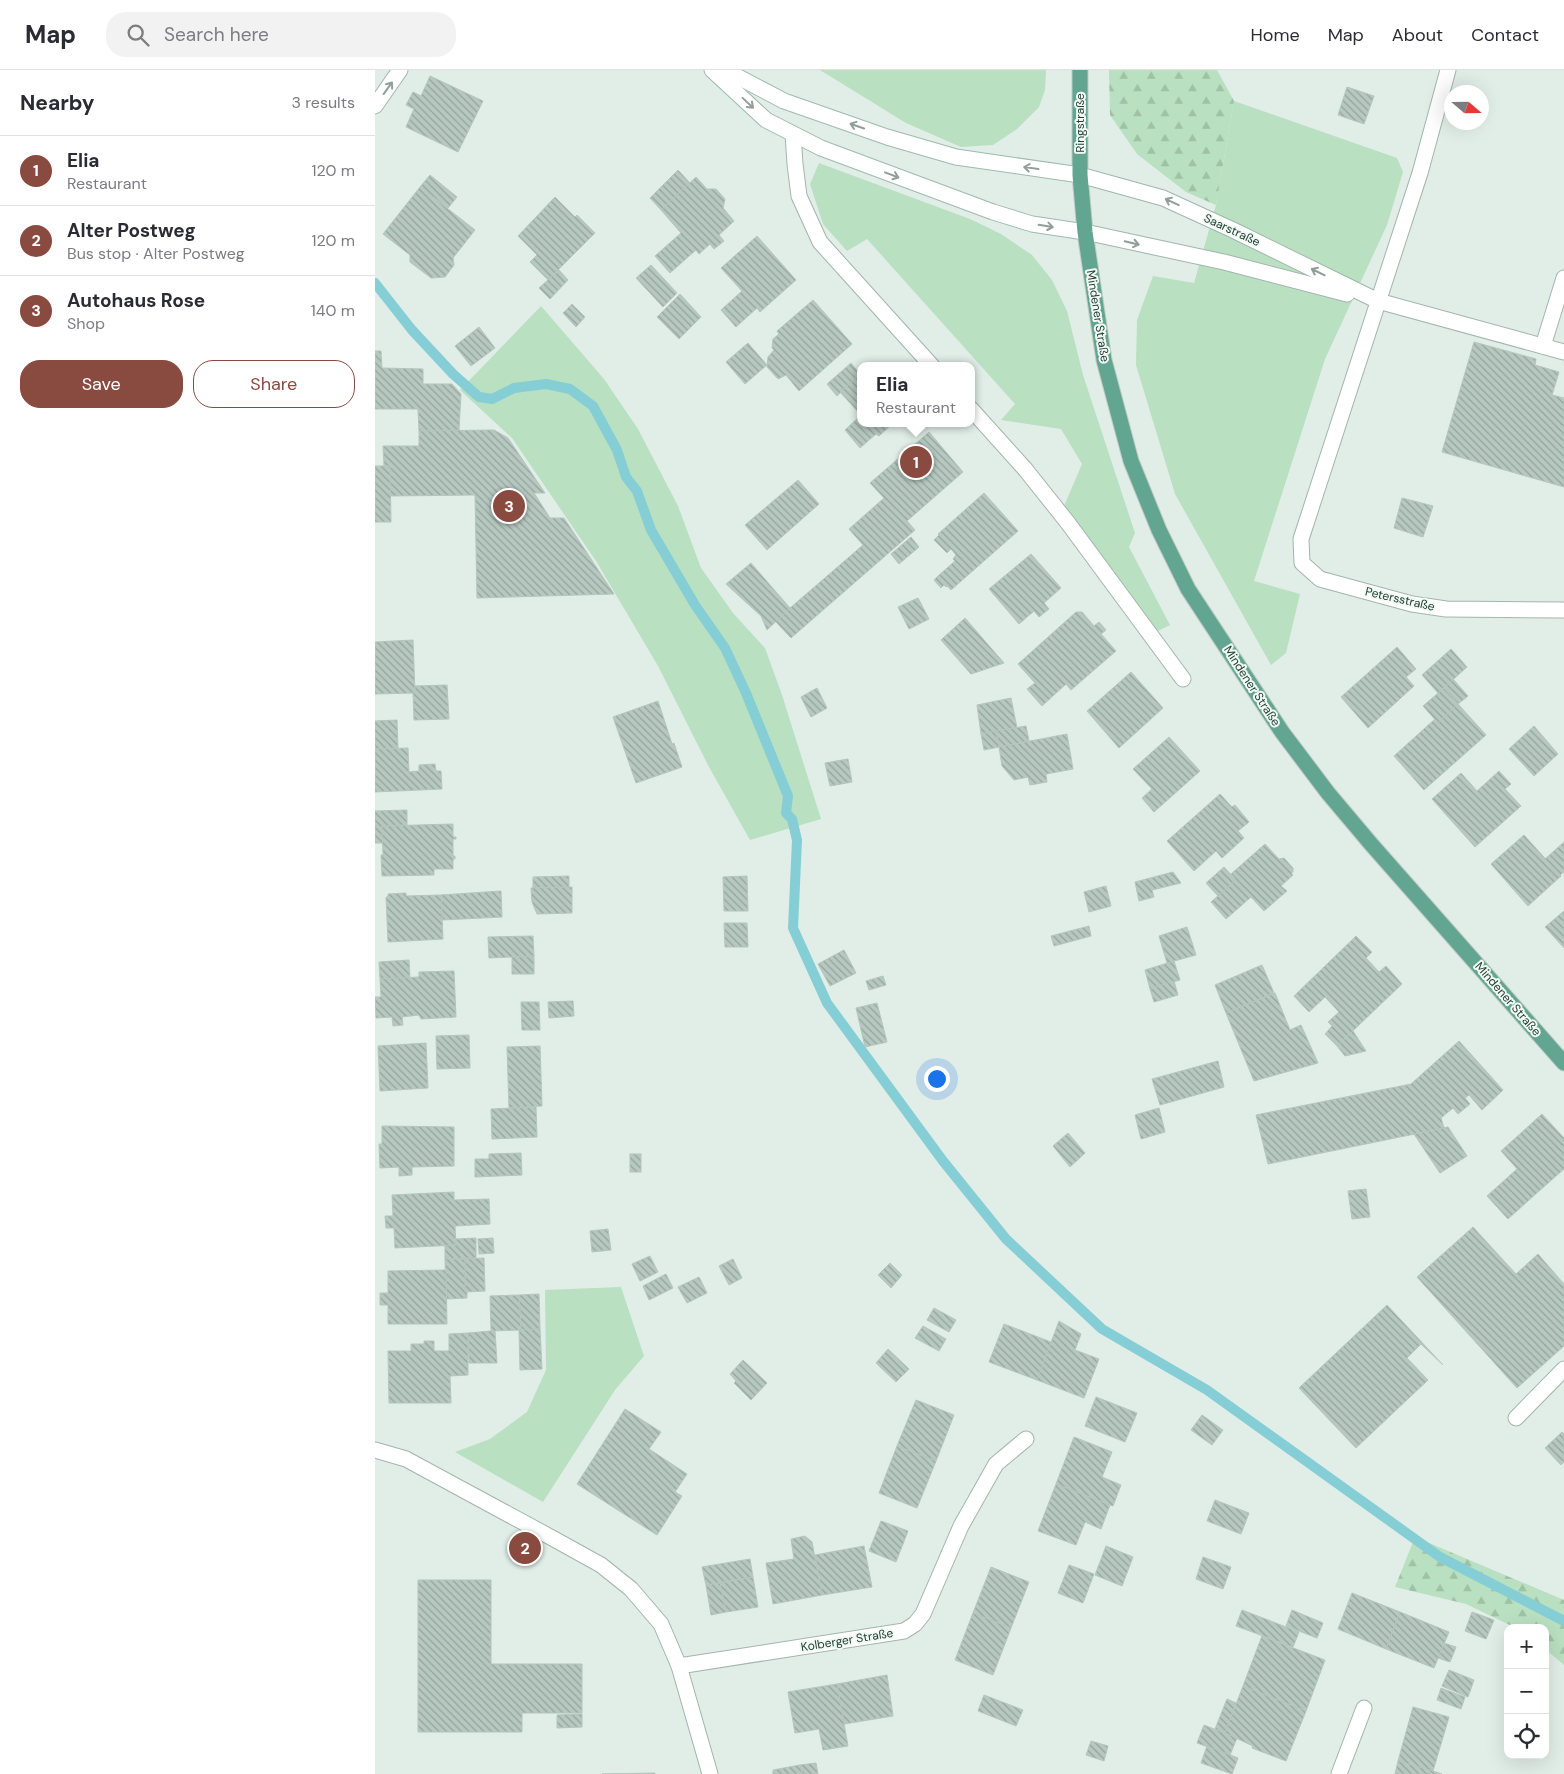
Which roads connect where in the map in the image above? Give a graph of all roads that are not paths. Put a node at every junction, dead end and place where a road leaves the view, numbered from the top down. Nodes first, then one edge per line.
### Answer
1 (400, 70) edge
2 (712, 70) edge
3 (725, 70) edge
4 (1080, 70) edge
5 (1448, 70) edge
6 (375, 106) edge
7 (793, 134) junction
8 (1080, 175) junction
9 (1085, 232) junction
10 (1564, 278) edge
11 (1378, 301) junction
12 (1543, 346) junction
13 (1564, 352) edge
14 (928, 362) edge
15 (975, 413) edge
16 (1564, 610) edge
17 (1183, 679) dead end
18 (1564, 1063) edge
19 (1564, 1369) edge
20 (1516, 1418) dead end
21 (1026, 1439) dead end
22 (375, 1450) edge
23 (679, 1666) junction
24 (1363, 1708) dead end
25 (710, 1774) edge
26 (1339, 1774) edge

6 -> 1 street
2 -> 7 street
8 -> 3 street
4 - 8 main road, Ringstraße
5 - 11 street
7 -> 9 street
7 - 14 street
8 - 9 main road, Mindener Straße
11 -> 8 street, Saarstraße
9 -> 11 street
9 - 18 main road, Mindener Straße
10 - 12 street
11 - 12 street
11 - 16 street, Petersstraße
12 - 13 street
15 - 17 street
19 - 20 street
21 - 23 street, Kolberger Straße
22 - 23 street
23 - 25 street
24 - 26 street

